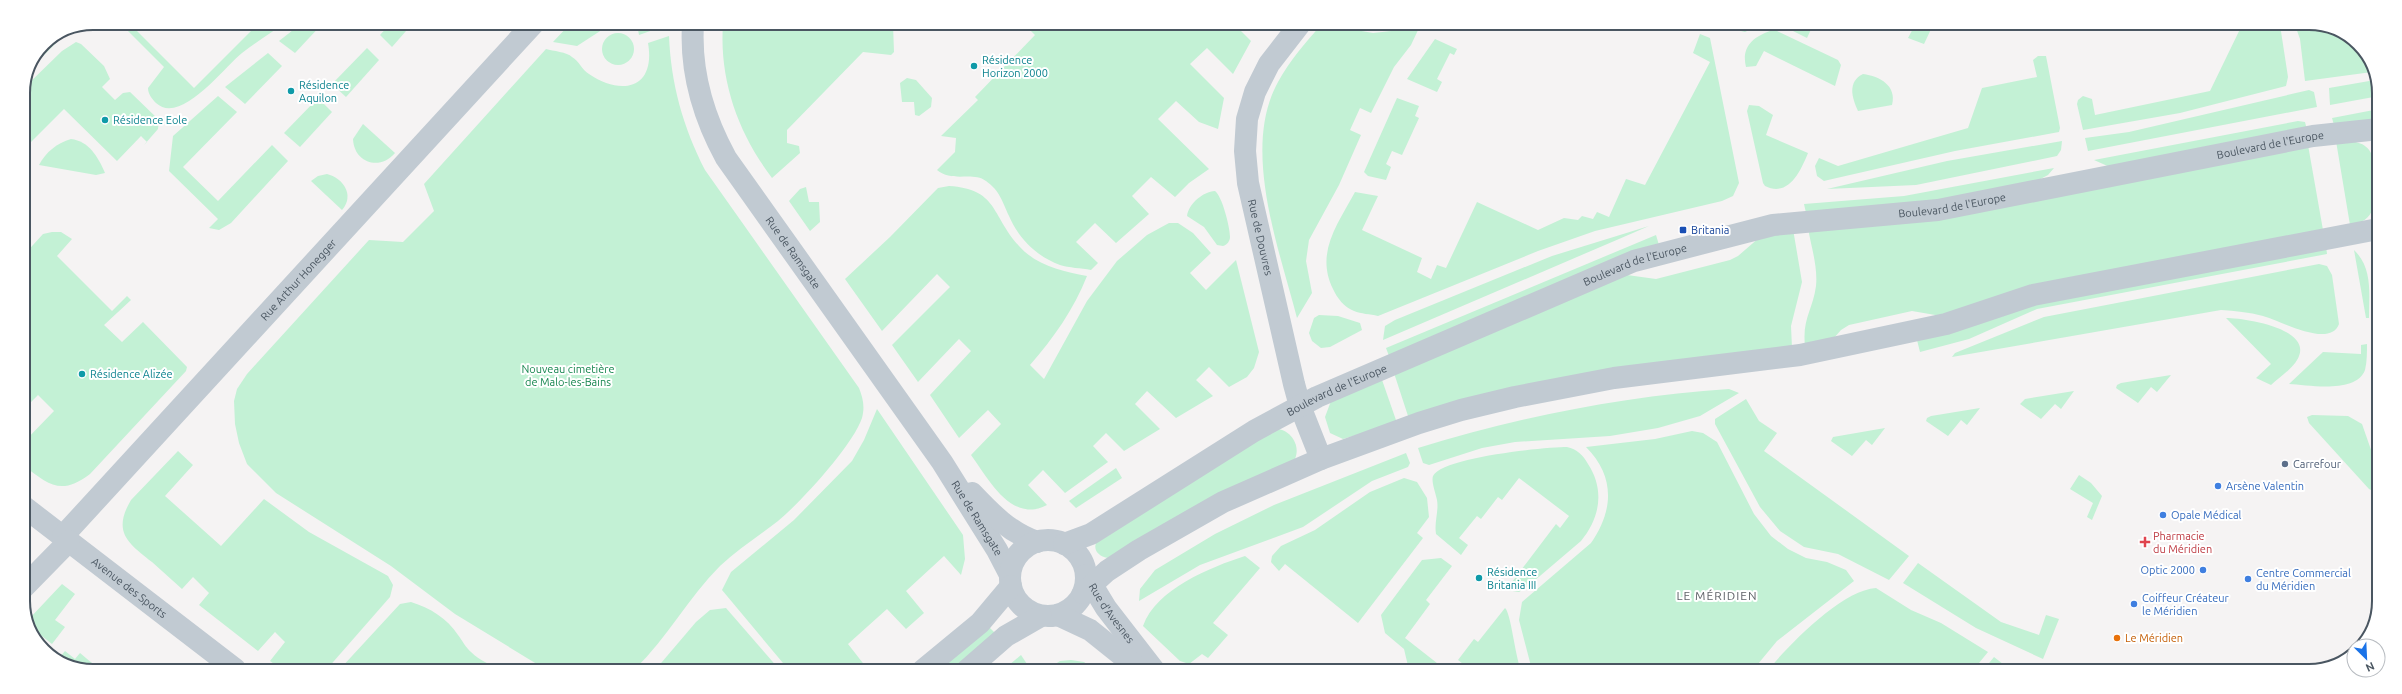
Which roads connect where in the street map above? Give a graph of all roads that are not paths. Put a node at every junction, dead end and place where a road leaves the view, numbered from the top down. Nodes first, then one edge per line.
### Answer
1 (529, 30) edge
2 (693, 30) edge
3 (1295, 30) edge
4 (2372, 130) edge
5 (2372, 230) edge
6 (1300, 406) junction
7 (1321, 459) junction
8 (942, 462) junction
9 (30, 511) edge
10 (66, 539) junction
11 (1037, 542) junction
12 (1064, 544) junction
13 (30, 580) edge
14 (1010, 581) junction
15 (1087, 584) junction
16 (1050, 615) junction
17 (228, 664) edge
18 (931, 664) edge
19 (974, 664) edge
20 (1132, 664) edge
21 (1149, 664) edge

1 - 10 street, Rue Arthur Honegger
2 - 8 street, Rue de Ramsgate
3 - 6 street, Rue de Douvres
4 - 6 street, Boulevard de l'Europe
5 - 7 street
6 - 7 street, Rue de Douvres
6 - 12 street, Boulevard de l'Europe
7 - 15 street
8 - 11 street, Rue de Ramsgate
8 - 14 street, Rue de Ramsgate
9 - 10 street, Avenue des Sports
10 - 13 street, Rue Arthur Honegger
10 - 17 street, Avenue des Sports
11 - 12 street
11 - 14 street
12 - 15 street
14 - 16 street
14 - 18 street
15 - 16 street
15 - 21 street, Rue d'Avesnes
16 - 19 street
16 - 20 street, Rue d'Avesnes

